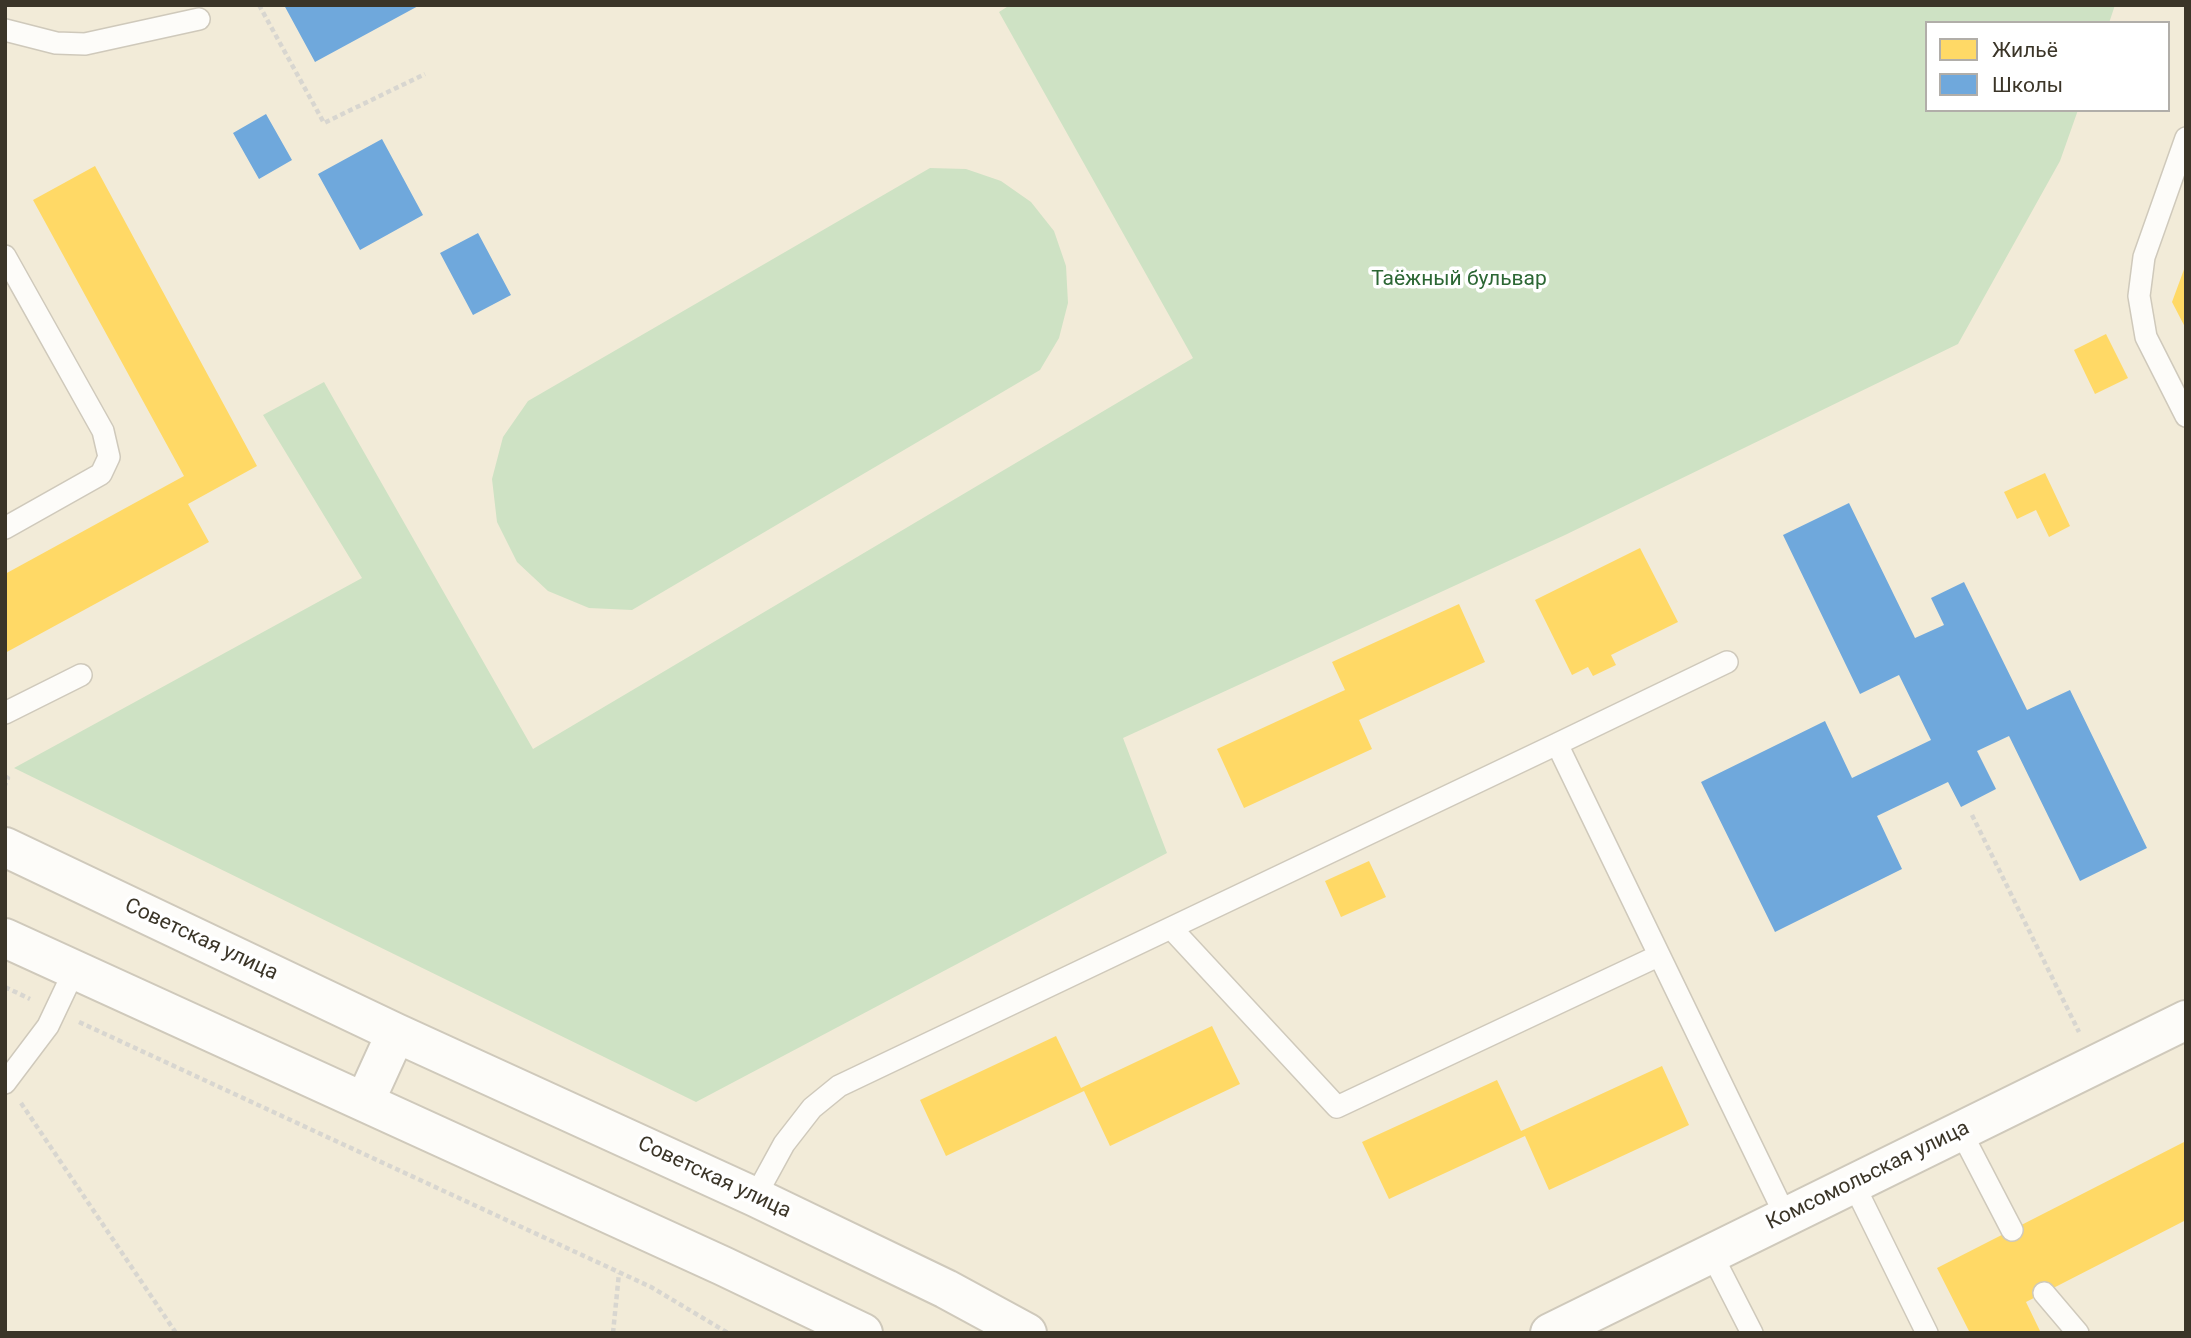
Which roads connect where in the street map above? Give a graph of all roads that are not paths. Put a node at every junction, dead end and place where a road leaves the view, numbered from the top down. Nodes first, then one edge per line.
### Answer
1 (199, 19) dead end
2 (5, 30) edge
3 (2186, 138) edge
4 (5, 256) edge
5 (2186, 416) edge
6 (5, 528) edge
7 (1727, 662) dead end
8 (81, 675) dead end
9 (5, 713) edge
10 (1557, 744) junction
11 (5, 847) edge
12 (1171, 928) junction
13 (5, 937) edge
14 (1658, 956) junction
15 (75, 969) junction
16 (2186, 1020) edge
17 (396, 1033) junction
18 (6, 1082) edge
19 (365, 1101) junction
20 (1960, 1130) junction
21 (1853, 1183) junction
22 (755, 1196) junction
23 (1786, 1217) junction
24 (2012, 1230) dead end
25 (1711, 1253) junction
26 (2044, 1293) dead end
27 (863, 1333) edge
28 (1027, 1333) edge
29 (1550, 1333) edge
30 (1752, 1333) edge
31 (1927, 1333) edge
32 (2078, 1333) edge

1 - 2 lane
3 - 5 lane
4 - 6 lane
7 - 10 lane
8 - 9 lane
10 - 12 lane
10 - 14 lane
11 - 17 street, Советская улица
12 - 14 lane
12 - 22 lane
13 - 15 street
14 - 23 lane
15 - 18 lane
15 - 19 street
16 - 20 street, Комсомольская улица
17 - 19 street
17 - 22 street, Советская улица
19 - 27 street
20 - 21 street, Комсомольская улица
20 - 24 lane
21 - 23 street, Комсомольская улица
21 - 31 lane
22 - 28 street, Советская улица
23 - 25 street, Комсомольская улица
25 - 29 street, Комсомольская улица
25 - 30 lane
26 - 32 lane

